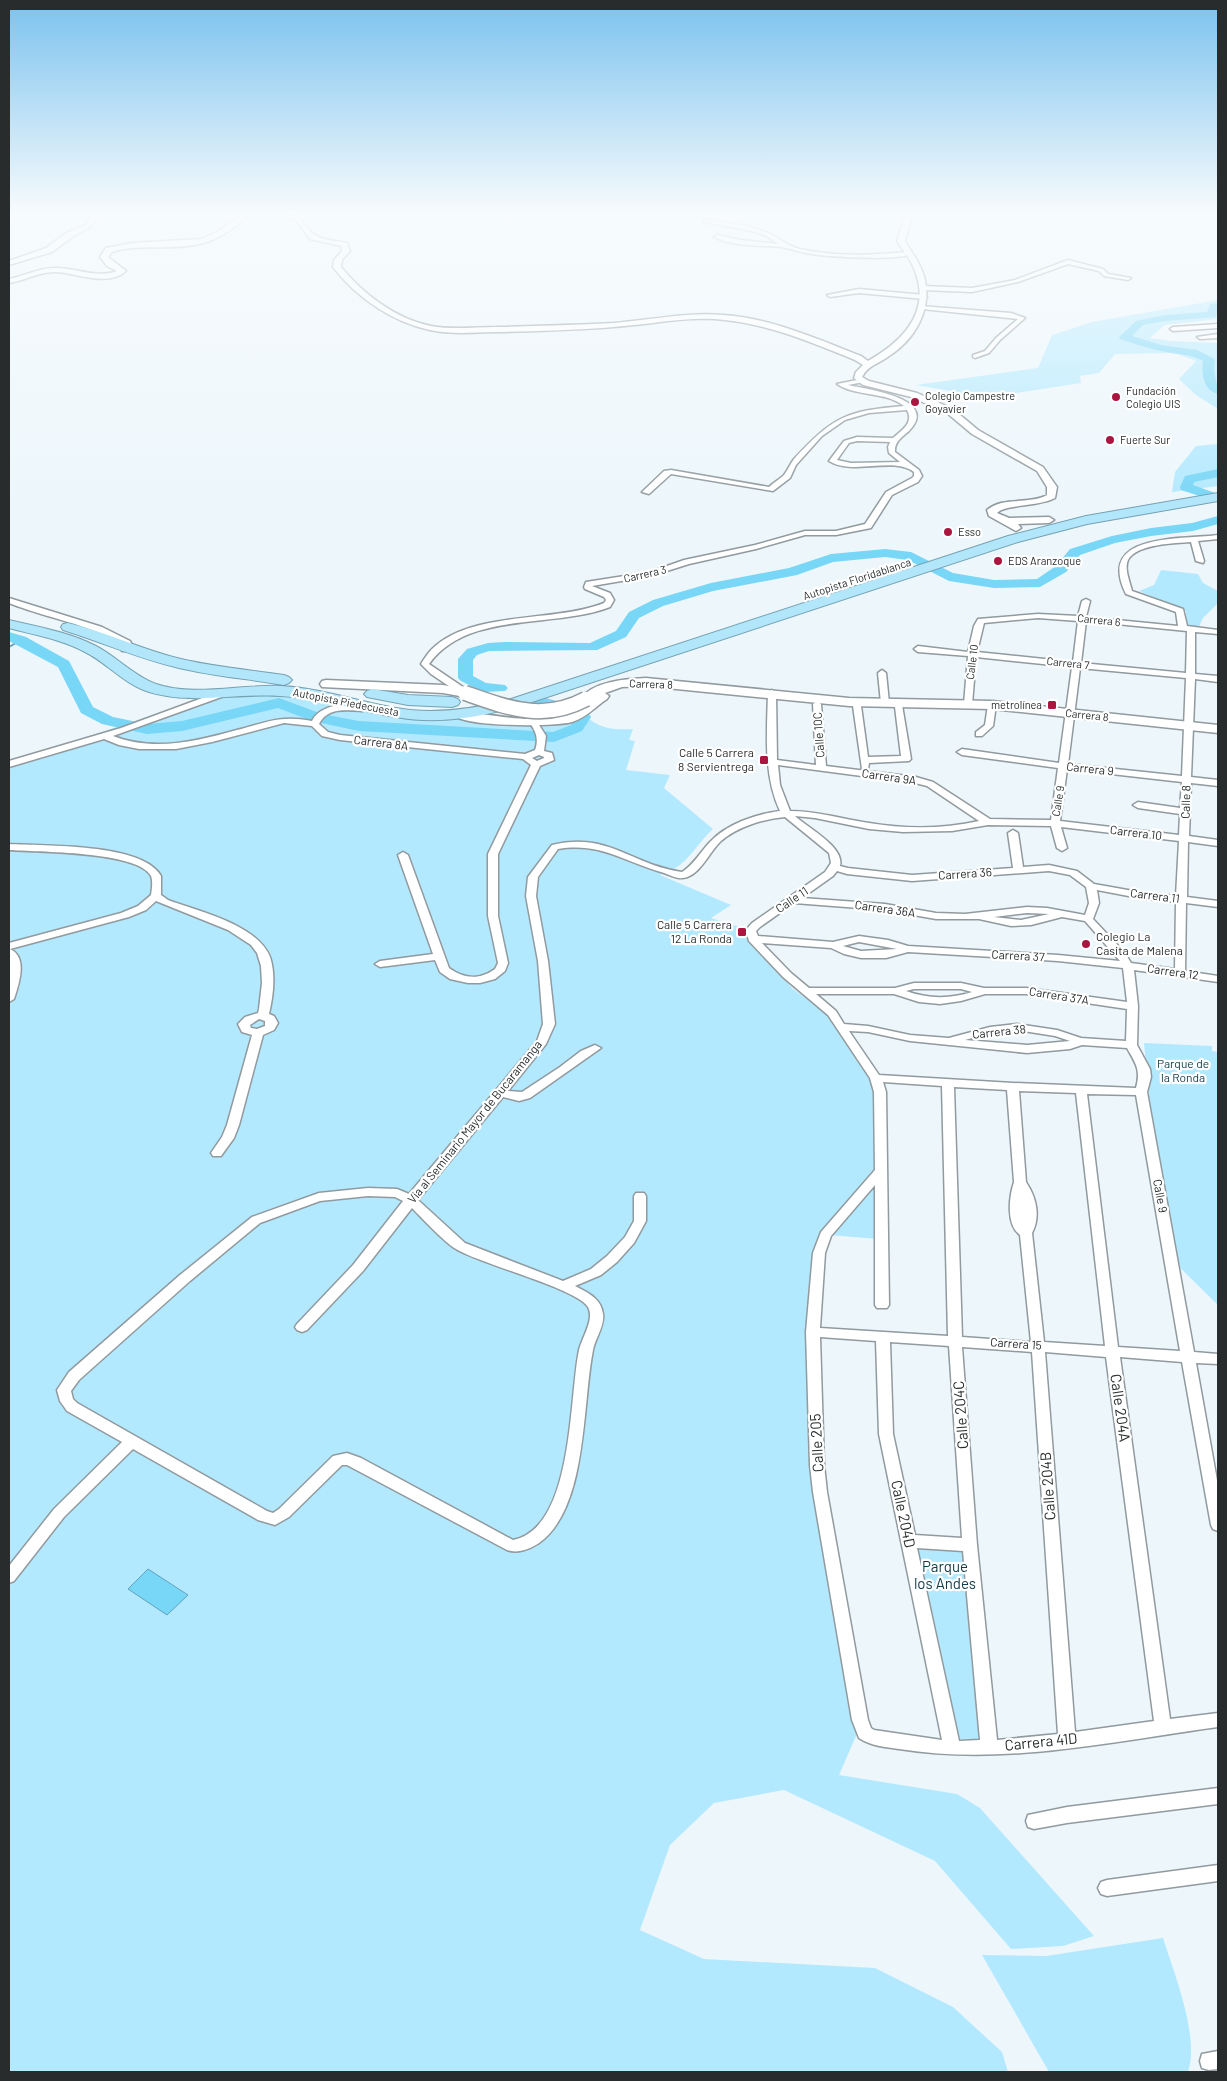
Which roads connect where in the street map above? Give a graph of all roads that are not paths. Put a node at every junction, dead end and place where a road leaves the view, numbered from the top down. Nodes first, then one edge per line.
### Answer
1 (389, 311) edge
2 (921, 311) edge
3 (968, 311) edge
4 (1206, 326) junction
5 (1218, 326) edge
6 (1173, 329) dead end
7 (1218, 336) edge
8 (1200, 337) dead end
9 (1209, 337) junction
10 (975, 356) dead end
11 (868, 365) junction
12 (862, 381) junction
13 (909, 408) junction
14 (896, 440) junction
15 (904, 464) junction
16 (646, 492) dead end
17 (1217, 492) edge
18 (1189, 497) junction
19 (1012, 525) junction
20 (1218, 537) edge
21 (1194, 540) junction
22 (944, 556) junction
23 (1200, 561) dead end
24 (913, 566) junction
25 (9, 600) edge
26 (1086, 601) dead end
27 (9, 610) edge
28 (1082, 618) junction
29 (980, 621) joint
30 (9, 624) edge
31 (1187, 629) junction
32 (1218, 632) edge
33 (125, 648) junction
34 (918, 648) dead end
35 (972, 654) junction
36 (1077, 664) junction
37 (882, 672) dead end
38 (1191, 676) junction
39 (1218, 679) edge
40 (326, 684) junction
41 (224, 693) junction
42 (465, 693) junction
43 (772, 697) junction
44 (508, 701) junction
45 (592, 701) junction
46 (886, 703) junction
47 (817, 704) junction
48 (962, 704) junction
49 (992, 705) junction
50 (857, 706) junction
51 (899, 707) junction
52 (382, 710) junction
53 (1071, 713) junction
54 (460, 714) junction
55 (315, 722) junction
56 (1188, 726) junction
57 (536, 728) junction
58 (1218, 729) edge
59 (979, 734) dead end
60 (104, 736) junction
61 (962, 752) dead end
62 (531, 760) junction
63 (864, 760) junction
64 (773, 762) junction
65 (9, 764) edge
66 (1064, 766) junction
67 (821, 767) junction
68 (867, 774) junction
69 (1186, 779) junction
70 (1218, 782) edge
71 (1138, 806) dead end
72 (1185, 812) junction
73 (787, 813) junction
74 (988, 822) junction
75 (1055, 823) junction
76 (1013, 833) dead end
77 (1184, 838) junction
78 (1218, 842) edge
79 (9, 847) edge
80 (1062, 848) dead end
81 (403, 855) dead end
82 (834, 868) junction
83 (1018, 869) junction
84 (1092, 886) junction
85 (156, 896) junction
86 (1180, 899) junction
87 (790, 900) junction
88 (1213, 906) edge
89 (1088, 919) junction
90 (753, 939) junction
91 (9, 946) edge
92 (9, 952) edge
93 (439, 956) junction
94 (380, 964) dead end
95 (1128, 966) junction
96 (1180, 973) junction
97 (1218, 979) edge
98 (804, 991) junction
99 (895, 991) junction
100 (984, 991) junction
101 (9, 999) edge
102 (1133, 1006) junction
103 (263, 1016) junction
104 (842, 1027) junction
105 (258, 1033) junction
106 (947, 1041) junction
107 (1080, 1041) junction
108 (1131, 1045) junction
109 (595, 1048) dead end
110 (876, 1078) junction
111 (948, 1082) junction
112 (1013, 1088) junction
113 (1081, 1090) junction
114 (1141, 1092) junction
115 (500, 1093) junction
116 (217, 1153) dead end
117 (881, 1171) junction
118 (640, 1196) dead end
119 (411, 1200) junction
120 (562, 1286) junction
121 (882, 1306) dead end
122 (302, 1327) dead end
123 (813, 1332) junction
124 (883, 1336) junction
125 (955, 1340) junction
126 (1038, 1346) junction
127 (1112, 1351) junction
128 (1189, 1355) junction
129 (1218, 1359) edge
130 (132, 1441) junction
131 (1218, 1525) edge
132 (909, 1541) junction
133 (970, 1545) junction
134 (9, 1577) edge
135 (1218, 1720) edge
136 (1163, 1726) junction
137 (864, 1733) joint
138 (1067, 1740) junction
139 (989, 1747) junction
140 (952, 1748) junction
141 (1218, 1796) edge
142 (1034, 1821) dead end
143 (1218, 1873) edge
144 (1107, 1888) dead end

1 - 11 street
2 - 11 street
3 - 10 street
4 - 5 street
4 - 6 street
4 - 9 street
7 - 9 street
8 - 9 street
11 - 12 street
12 - 13 street
12 - 19 street
13 - 14 street
13 - 16 street
14 - 15 street, Carrera 3
14 - 15 street
15 - 42 street, Carrera 3
17 - 18 highway, Autopista Floridablanca
18 - 19 highway, Autopista Floridablanca
18 - 22 highway, Autopista Floridablanca
19 - 22 highway, Autopista Floridablanca
20 - 21 street
21 - 23 street
21 - 31 street, Calle 8
22 - 24 highway, Autopista Floridablanca
24 - 44 highway, Autopista Floridablanca
24 - 44 highway, Autopista Floridablanca
25 - 33 street
26 - 28 street, Calle 9
27 - 33 highway, Autopista Piedecuesta
28 - 29 street, Carrera 6
28 - 31 street, Carrera 6
28 - 36 street, Calle 9
29 - 35 street, Calle 10
30 - 41 highway, Autopista Piedecuesta
31 - 32 street, Carrera 6
31 - 38 street, Calle 8
33 - 40 highway, Autopista Piedecuesta
34 - 35 street, Carrera 7
35 - 36 street, Carrera 7
35 - 48 street, Calle 10
36 - 38 street, Carrera 7
36 - 53 street, Calle 9
37 - 46 street
38 - 39 street, Carrera 7
38 - 56 street, Calle 8
40 - 42 main road, Carrera 8
40 - 44 highway, Autopista Piedecuesta
41 - 52 highway, Autopista Piedecuesta
41 - 60 street
42 - 45 main road, Carrera 8, bridge
43 - 45 main road, Carrera 8
43 - 45 main road, Carrera 8
43 - 46 main road, Carrera 8
43 - 47 main road, Carrera 8
43 - 64 street
44 - 54 highway, Autopista Piedecuesta
44 - 57 main road
45 - 57 main road, Carrera 8
46 - 48 main road, Carrera 8
47 - 50 main road, Carrera 8
47 - 67 street, Calle 10C
48 - 49 main road, Carrera 8
48 - 51 main road, Carrera 8
49 - 53 main road, Carrera 8
49 - 59 street
50 - 51 main road, Carrera 8
50 - 63 street
51 - 63 street
52 - 54 highway, Autopista Piedecuesta
52 - 55 street
53 - 56 main road, Carrera 8
53 - 66 street, Calle 9
54 - 57 main road, Carrera 8
55 - 60 street
55 - 62 street, Carrera 8A
56 - 58 main road, Carrera 8
56 - 69 street, Calle 8
57 - 62 street
60 - 65 street
61 - 66 street, Carrera 9
62 - 93 street
63 - 68 street
64 - 67 street, Carrera 9A
64 - 73 street
66 - 69 street, Carrera 9
66 - 75 street, Calle 9
67 - 68 street, Carrera 9A
68 - 74 street, Carrera 9A
69 - 70 street, Carrera 9
69 - 72 street, Calle 8
71 - 72 street
72 - 77 street, Calle 8
73 - 74 street
73 - 82 street
73 - 115 street, Vía al Seminario Mayor de Bucaramanga
74 - 75 street
75 - 77 street, Carrera 10
75 - 80 street
76 - 83 street
77 - 78 street, Carrera 10
77 - 86 street, Calle 8
79 - 85 street
81 - 93 street
82 - 83 street, Carrera 36
82 - 87 street, Calle 11
83 - 84 street, Carrera 36
84 - 86 street, Carrera 11
84 - 89 street
85 - 91 street
85 - 103 street
86 - 88 street, Carrera 11
86 - 96 street, Calle 8
87 - 89 street, Carrera 36A
87 - 90 street, Calle 11
89 - 95 street
90 - 95 street, Carrera 37
90 - 98 street
92 - 101 street
93 - 94 street
95 - 96 street, Carrera 12
95 - 102 street
96 - 97 street, Carrera 12
98 - 99 street, Carrera 37A
98 - 104 street
99 - 100 street, Carrera 37A
99 - 100 street, Carrera 37A
100 - 102 street, Carrera 37A
102 - 108 street
103 - 105 street
103 - 105 street
104 - 106 street, Carrera 38
104 - 110 street
105 - 116 street
106 - 107 street, Carrera 38
106 - 107 street, Carrera 38
107 - 108 street, Carrera 38
108 - 114 street, Calle 9
109 - 115 street
110 - 111 street
110 - 117 street
111 - 112 street
111 - 125 street, Calle 204C
112 - 113 street
112 - 126 street, Calle 204B
113 - 114 street
113 - 127 street, Calle 204A
114 - 128 street, Calle 9
115 - 119 street, Vía al Seminario Mayor de Bucaramanga
117 - 121 street
117 - 123 street, Calle 205
118 - 120 street
119 - 120 street
119 - 122 street, Vía al Seminario Mayor de Bucaramanga
119 - 130 street
120 - 130 street
123 - 124 street, Carrera 15
123 - 137 street, Calle 205
124 - 125 street, Carrera 15
124 - 132 street, Calle 204D
125 - 126 street, Carrera 15
125 - 133 street, Calle 204C
126 - 127 street, Carrera 15
126 - 138 street, Calle 204B
127 - 128 street, Carrera 15
127 - 136 street, Calle 204A
128 - 129 street, Carrera 15
128 - 131 street, Calle 9
130 - 134 street
132 - 133 street
132 - 140 street, Calle 204D
133 - 139 street, Calle 204C
135 - 136 street, Carrera 41D
136 - 138 street, Carrera 41D
137 - 140 street, Carrera 41D
138 - 139 street, Carrera 41D
139 - 140 street, Carrera 41D
141 - 142 street
143 - 144 street

